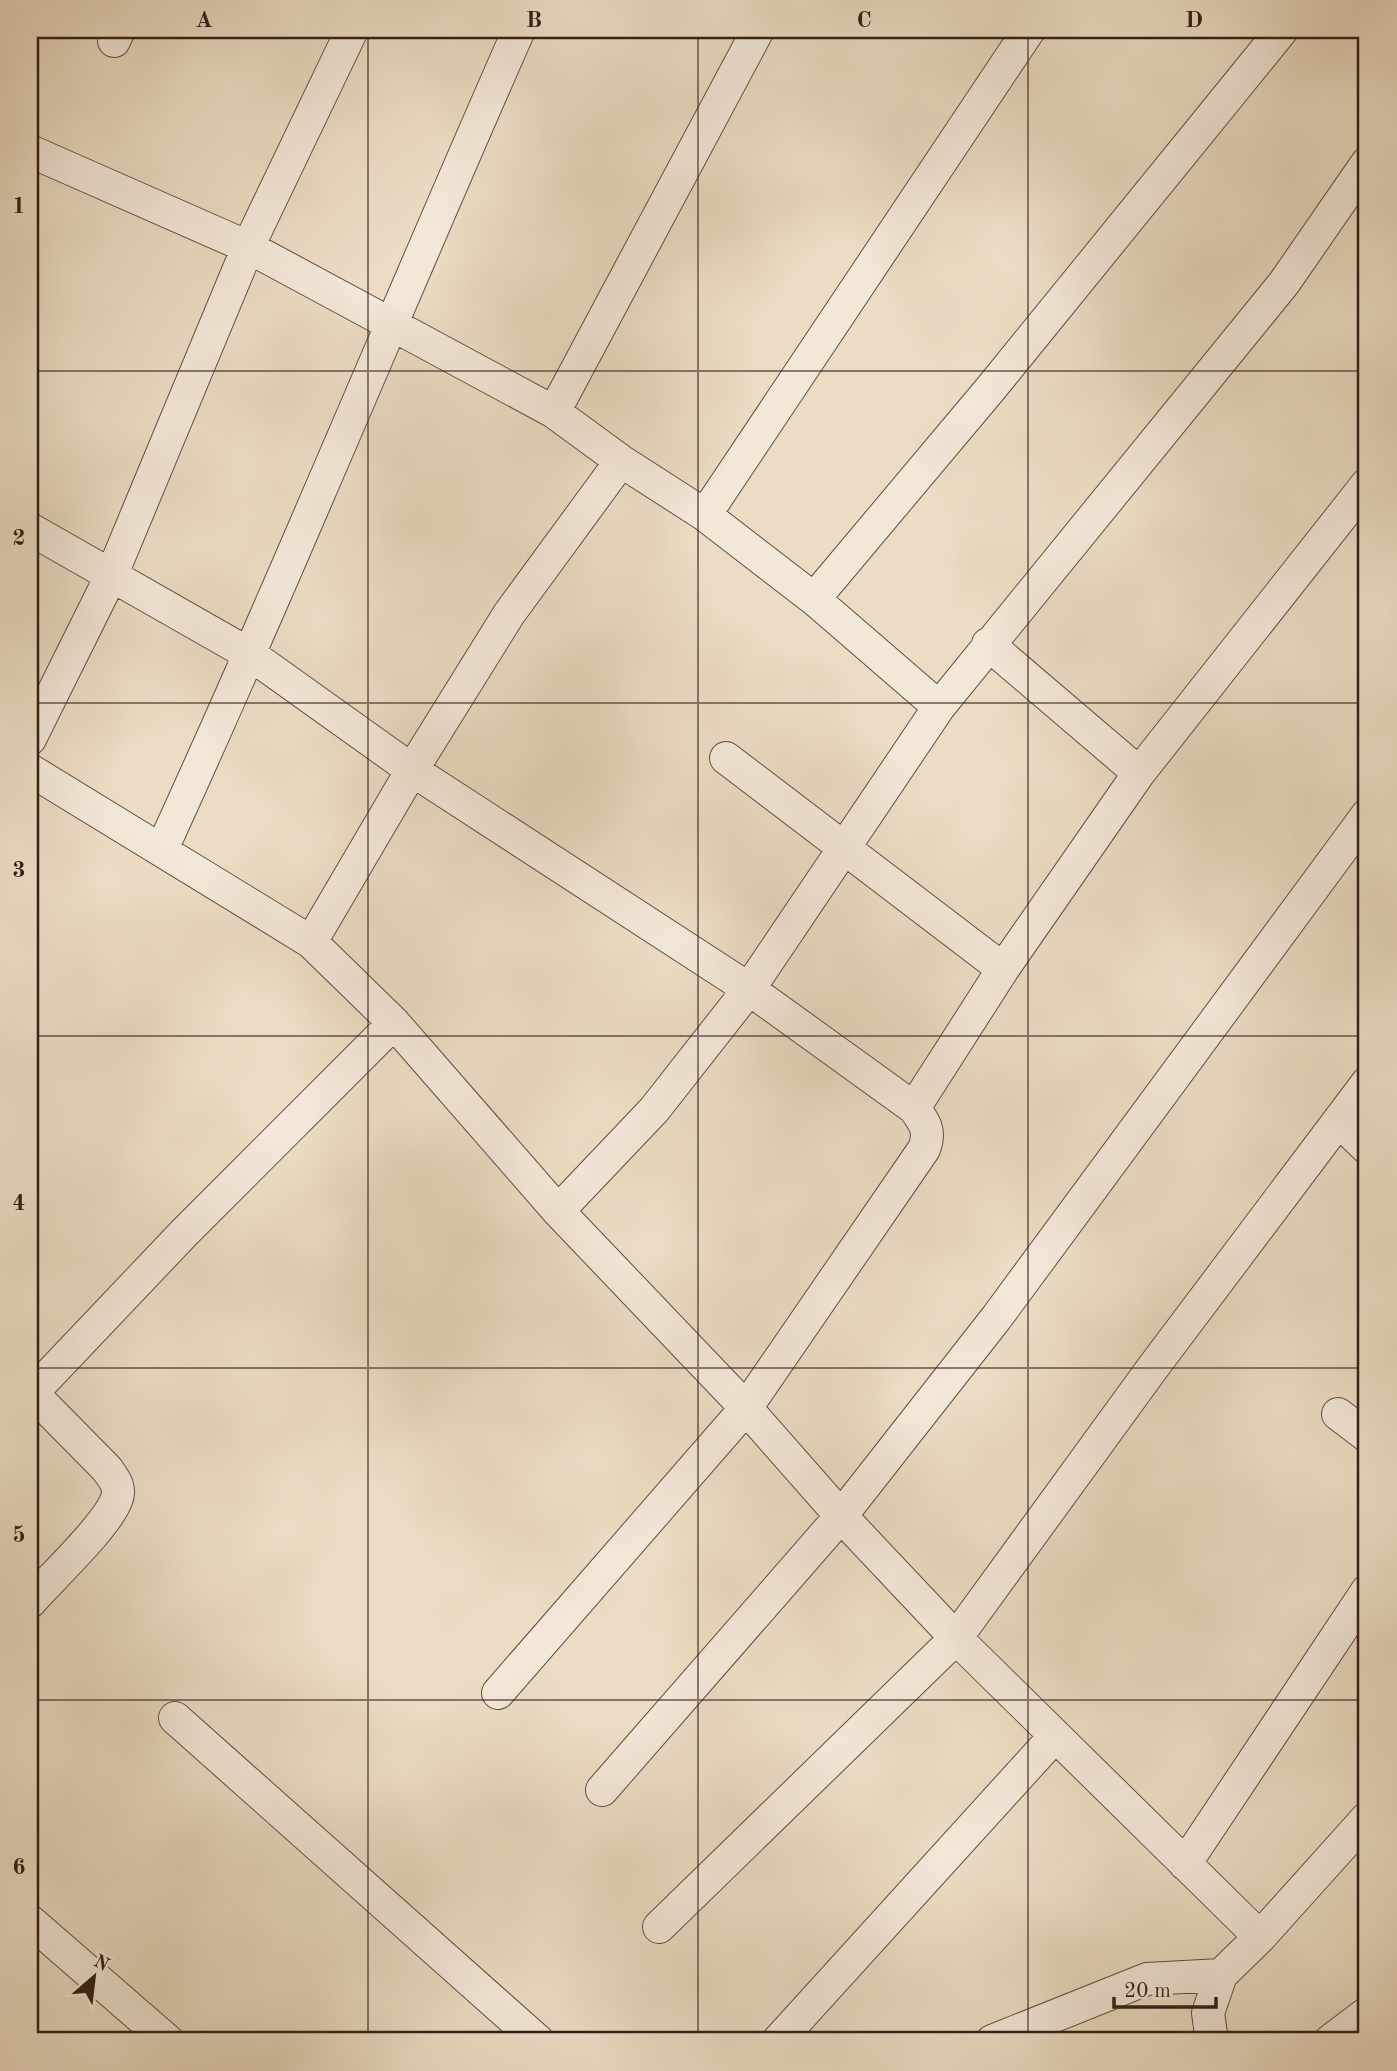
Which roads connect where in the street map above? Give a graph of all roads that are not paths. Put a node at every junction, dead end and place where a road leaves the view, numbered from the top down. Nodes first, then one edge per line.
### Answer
1 (352, 30) edge
2 (519, 30) edge
3 (758, 30) edge
4 (1030, 30) edge
5 (1282, 30) edge
6 (30, 151) edge
7 (1367, 163) edge
8 (248, 247) junction
9 (391, 321) junction
10 (554, 412) junction
11 (621, 461) junction
12 (1367, 484) edge
13 (705, 515) junction
14 (30, 529) edge
15 (112, 574) junction
16 (814, 599) junction
17 (988, 644) junction
18 (251, 655) junction
19 (939, 707) junction
20 (30, 739) edge
21 (726, 758) dead end
22 (30, 770) edge
23 (412, 770) junction
24 (1139, 772) junction
25 (1367, 816) edge
26 (162, 849) junction
27 (846, 849) junction
28 (311, 942) junction
29 (1003, 969) junction
30 (749, 989) junction
31 (394, 1023) junction
32 (1367, 1083) edge
33 (914, 1108) junction
34 (1340, 1122) junction
35 (1367, 1148) edge
36 (558, 1210) junction
37 (31, 1392) edge
38 (746, 1408) junction
39 (1338, 1414) dead end
40 (1367, 1436) edge
41 (841, 1516) junction
42 (1367, 1591) edge
43 (30, 1602) edge
44 (956, 1638) junction
45 (498, 1693) dead end
46 (175, 1717) dead end
47 (1055, 1736) junction
48 (602, 1790) dead end
49 (1367, 1818) edge
50 (1185, 1864) junction
51 (30, 1921) edge
52 (659, 1927) dead end
53 (1260, 1937) junction
54 (1221, 1975) junction
55 (1367, 2013) edge
56 (168, 2041) edge
57 (538, 2041) edge
58 (778, 2041) edge
59 (992, 2041) edge
60 (1212, 2041) edge
61 (1330, 2041) edge

1 - 8 street
2 - 9 street
3 - 10 street
4 - 13 street
5 - 16 street
6 - 8 street
7 - 17 street
8 - 9 street
8 - 15 street
9 - 10 street
9 - 18 street
10 - 11 street
11 - 13 street
11 - 23 street
12 - 24 street
13 - 16 street
14 - 15 street
15 - 18 street
15 - 20 street
16 - 19 street
17 - 19 street
17 - 24 street
18 - 23 street
18 - 26 street
19 - 27 street
21 - 27 street
22 - 26 street
23 - 28 street
23 - 30 street
24 - 29 street
25 - 41 street
26 - 28 street
27 - 29 street
27 - 30 street
28 - 31 street
29 - 33 street
30 - 33 street
30 - 36 street
31 - 36 street
31 - 37 street
32 - 34 street
33 - 38 street
34 - 35 street
34 - 44 street
36 - 38 street
37 - 43 street
38 - 41 street
38 - 45 street
39 - 40 street
41 - 44 street
41 - 48 street
42 - 50 street
44 - 47 street
44 - 52 street
46 - 57 street
47 - 50 street
47 - 58 street
49 - 53 street
50 - 53 street
51 - 56 street
53 - 54 street
54 - 59 street
54 - 60 street
55 - 61 street

